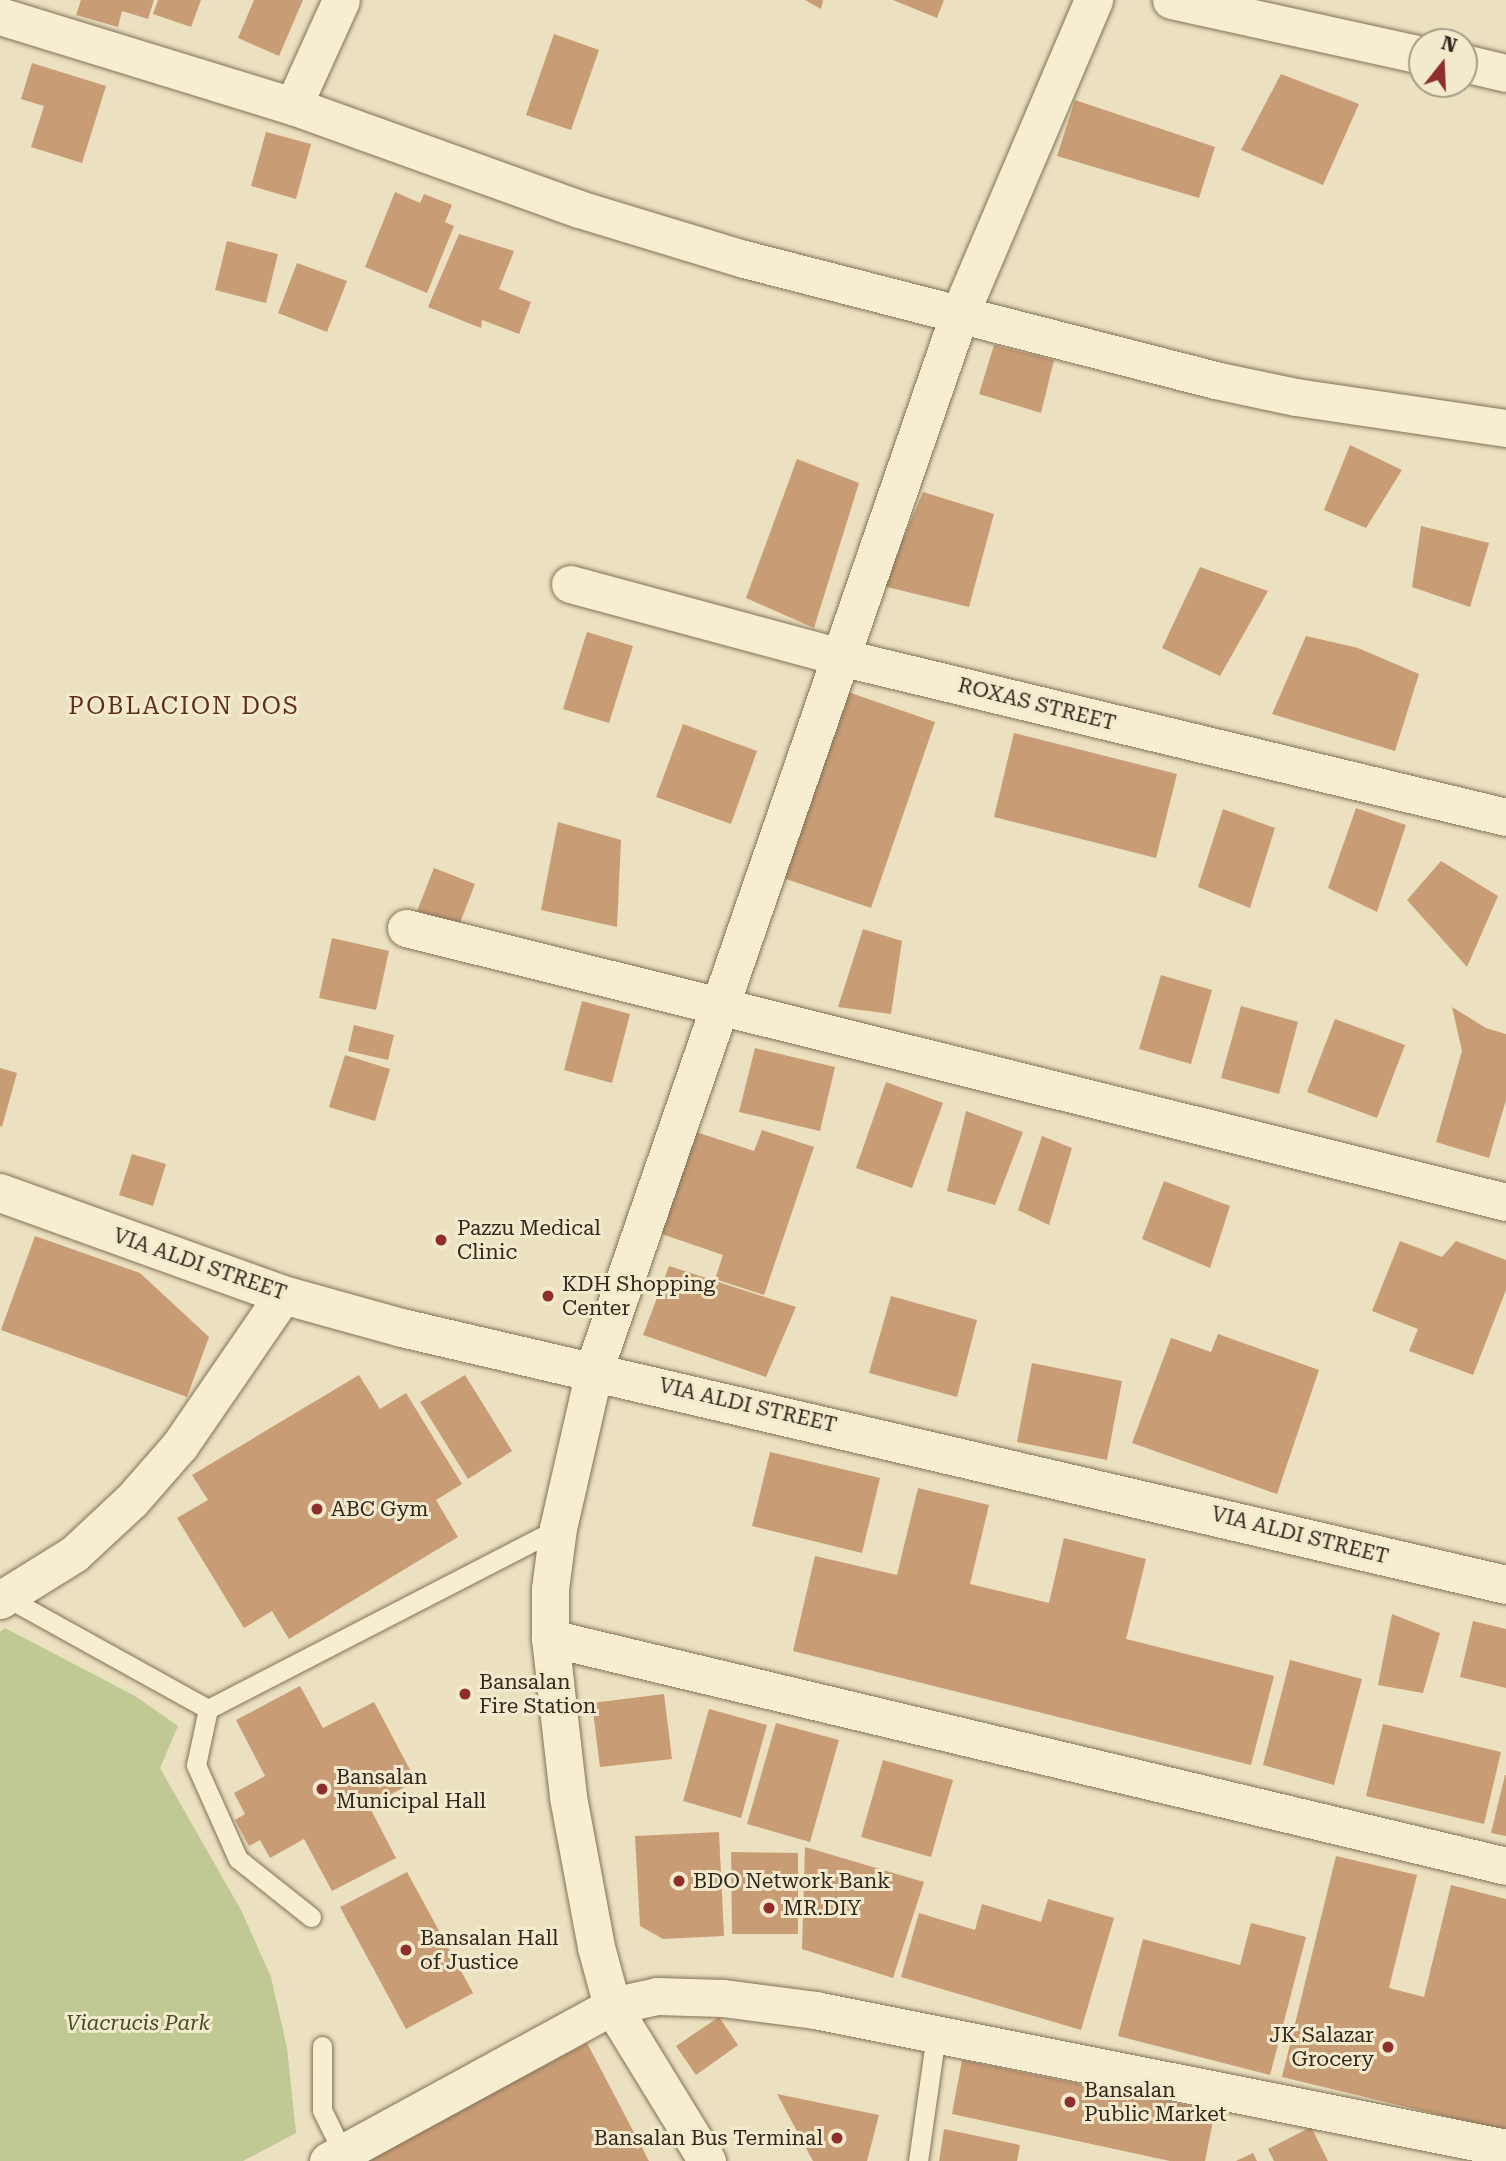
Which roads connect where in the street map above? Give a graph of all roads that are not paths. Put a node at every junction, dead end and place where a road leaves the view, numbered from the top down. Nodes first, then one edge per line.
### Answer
1 (341, 0) edge
2 (1094, 0) edge
3 (1171, 0) edge
4 (40, 13) edge
5 (0, 16) edge
6 (1408, 52) edge
7 (1478, 67) edge
8 (1506, 73) edge
9 (293, 106) junction
10 (959, 317) junction
11 (1506, 428) edge
12 (570, 584) dead end
13 (840, 657) junction
14 (1506, 817) edge
15 (405, 928) dead end
16 (719, 1009) junction
17 (0, 1193) edge
18 (1506, 1202) edge
19 (283, 1294) junction
20 (594, 1371) junction
21 (558, 1528) junction
22 (1506, 1585) edge
23 (3, 1598) edge
24 (550, 1638) junction
25 (208, 1709) junction
26 (1506, 1866) edge
27 (311, 1917) dead end
28 (612, 2006) junction
29 (936, 2034) junction
30 (322, 2046) dead end
31 (1506, 2148) edge
32 (336, 2157) edge
33 (707, 2161) edge
34 (918, 2161) edge

1 - 9 street
2 - 10 street
3 - 6 street
4 - 5 street
4 - 9 street
7 - 8 street
9 - 10 street
10 - 11 street
10 - 13 street
12 - 13 street, ROXAS STREET
13 - 14 street, ROXAS STREET
13 - 16 street
15 - 16 street
16 - 18 street
16 - 20 street
17 - 19 street, VIA ALDI STREET
19 - 20 street, VIA ALDI STREET
19 - 23 street
20 - 21 street
20 - 22 street, VIA ALDI STREET
21 - 24 street
21 - 25 lane
23 - 25 lane
24 - 26 street
24 - 28 street
25 - 27 lane
28 - 29 street
28 - 32 street
28 - 33 street
29 - 31 street
29 - 34 lane
30 - 32 lane

